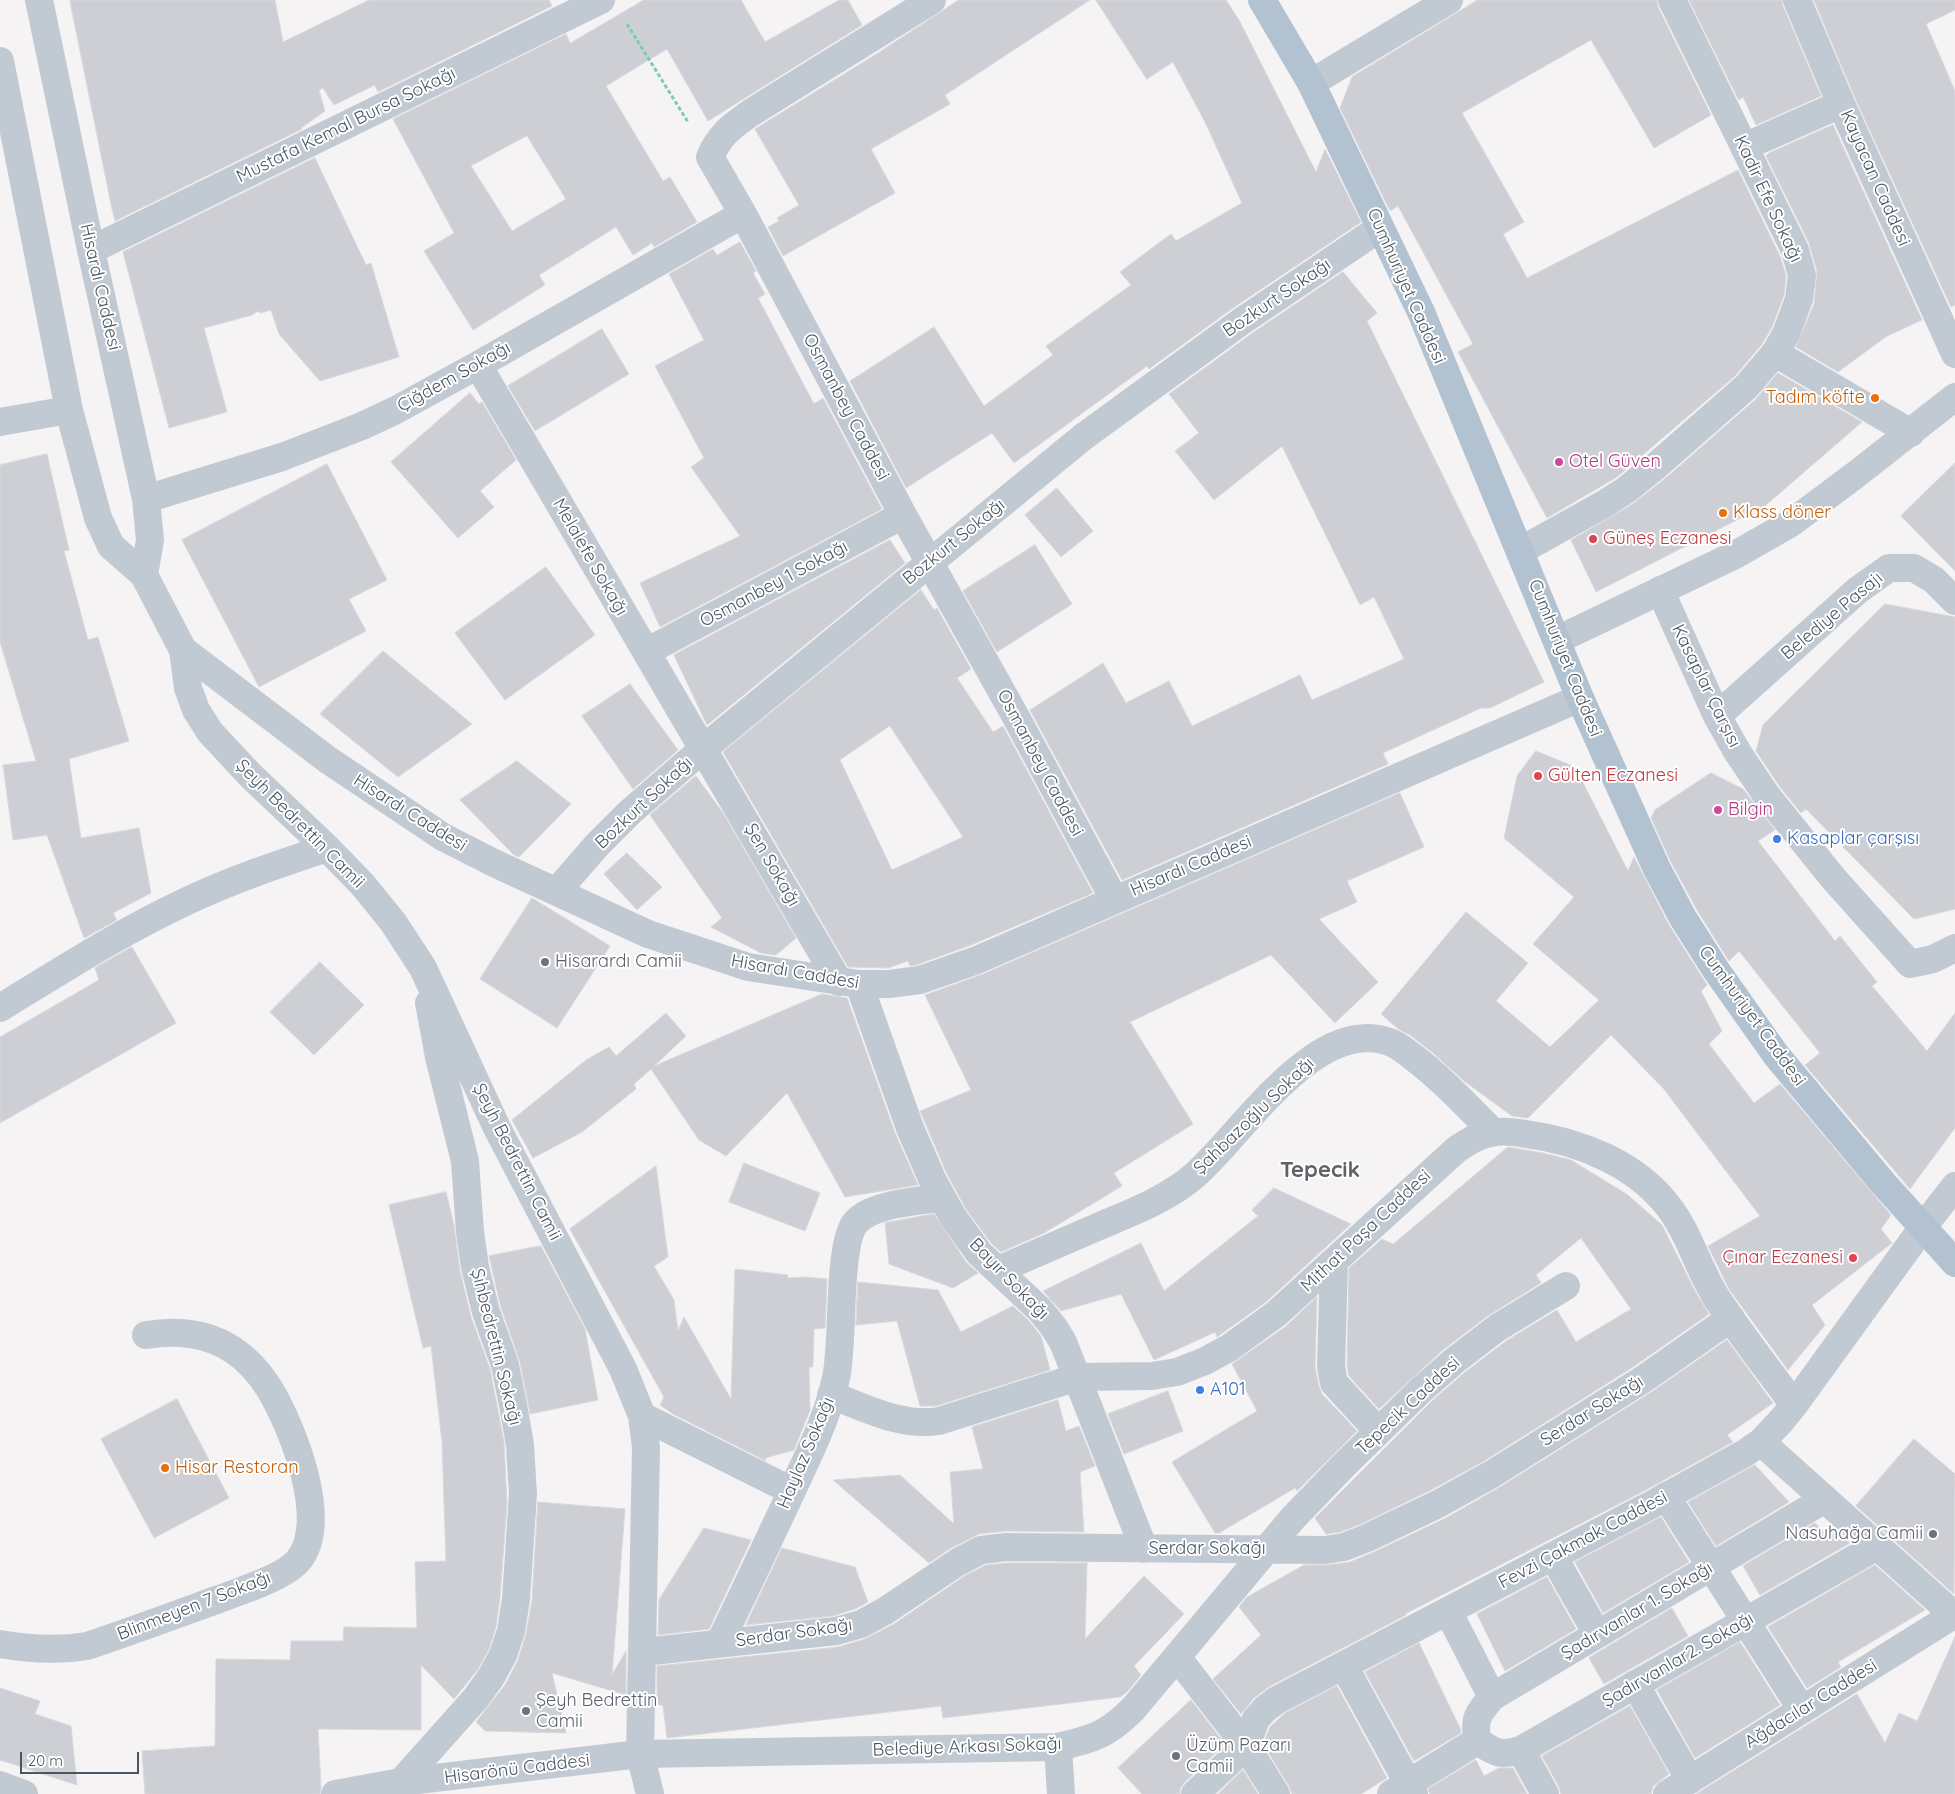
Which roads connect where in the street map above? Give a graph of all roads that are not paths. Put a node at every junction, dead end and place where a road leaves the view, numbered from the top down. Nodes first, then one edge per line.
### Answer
1 (39, 0) edge
2 (601, 0) edge
3 (932, 0) edge
4 (1262, 0) edge
5 (1450, 0) edge
6 (1672, 0) edge
7 (1797, 0) edge
8 (0, 61) edge
9 (1311, 83) junction
10 (1841, 104) junction
11 (1744, 148) junction
12 (743, 214) junction
13 (1380, 228) junction
14 (91, 250) junction
15 (1774, 353) junction
16 (1955, 354) edge
17 (478, 364) junction
18 (1955, 397) edge
19 (69, 410) junction
20 (0, 422) edge
21 (1911, 432) junction
22 (146, 499) junction
23 (903, 515) junction
24 (1520, 551) junction
25 (929, 562) junction
26 (144, 575) junction
27 (1660, 590) junction
28 (1955, 601) edge
29 (1557, 640) junction
30 (183, 650) junction
31 (646, 652) junction
32 (1580, 698) junction
33 (1717, 716) junction
34 (704, 748) junction
35 (327, 848) junction
36 (557, 891) junction
37 (1114, 899) junction
38 (1955, 948) edge
39 (423, 968) junction
40 (849, 983) junction
41 (0, 1008) edge
42 (1493, 1132) junction
43 (1955, 1186) edge
44 (942, 1197) junction
45 (1922, 1227) junction
46 (1334, 1262) junction
47 (1955, 1263) edge
48 (998, 1270) junction
49 (1566, 1286) dead end
50 (1731, 1318) junction
51 (146, 1336) dead end
52 (1078, 1377) junction
53 (831, 1395) junction
54 (1794, 1405) junction
55 (642, 1416) junction
56 (1378, 1431) junction
57 (1761, 1442) junction
58 (792, 1491) junction
59 (1666, 1496) junction
60 (1825, 1499) junction
61 (1877, 1546) junction
62 (1269, 1548) junction
63 (1144, 1549) junction
64 (1553, 1556) junction
65 (1710, 1567) junction
66 (1448, 1611) junction
67 (1955, 1615) edge
68 (1746, 1621) junction
69 (1597, 1634) junction
70 (0, 1644) edge
71 (719, 1644) junction
72 (643, 1652) junction
73 (1177, 1657) junction
74 (1344, 1666) junction
75 (1635, 1684) junction
76 (1492, 1697) junction
77 (1802, 1710) junction
78 (1477, 1741) junction
79 (1058, 1746) junction
80 (1246, 1746) junction
81 (1521, 1750) junction
82 (640, 1754) junction
83 (1690, 1780) junction
84 (401, 1782) junction
85 (0, 1785) edge
86 (1404, 1791) edge
87 (24, 1794) edge
88 (335, 1794) edge
89 (650, 1794) edge
90 (1061, 1794) edge
91 (1195, 1794) edge
92 (1276, 1794) edge
93 (1545, 1794) edge
94 (1666, 1794) edge

1 - 14 street, Hisardı Caddesi
2 - 14 street, Mustafa Kemal Bursa Sokağı
3 - 12 street, Osmanbey Caddesi
4 - 9 main road, Cumhuriyet Caddesi
5 - 9 street
6 - 11 street, Kadir Efe Sokağı
7 - 10 street, Kayacan Caddesi
8 - 19 street, Hisardı Caddesi
9 - 13 main road, Cumhuriyet Caddesi
10 - 11 street
10 - 16 street, Kayacan Caddesi
11 - 15 street, Kadir Efe Sokağı
12 - 17 street, Çiğdem Sokağı
12 - 23 street, Osmanbey Caddesi
13 - 24 main road, Cumhuriyet Caddesi
13 - 25 street, Bozkurt Sokağı
14 - 22 street, Hisardı Caddesi
15 - 21 street
15 - 24 street, Kadir Efe Sokağı
17 - 22 street, Çiğdem Sokağı
17 - 31 street, Melalefe Sokağı
18 - 21 street
19 - 20 street
19 - 26 street, Hisardı Caddesi
21 - 27 street
22 - 26 street, Hisardı Caddesi
23 - 25 street, Osmanbey Caddesi
23 - 31 street, Osmanbey 1 Sokağı
24 - 29 main road, Cumhuriyet Caddesi
25 - 34 street, Bozkurt Sokağı
25 - 37 street, Osmanbey Caddesi
26 - 30 street, Hisardı Caddesi
27 - 29 street
27 - 33 street, Kasaplar Çarşısı
28 - 33 street, Belediye Pasajı
29 - 32 main road, Cumhuriyet Caddesi
30 - 35 street, Şeyh Bedrettin Camii
30 - 36 street, Hisardı Caddesi
31 - 34 street, Melalefe Sokağı
32 - 37 street, Hisardı Caddesi
32 - 45 main road, Cumhuriyet Caddesi
33 - 38 street, Kasaplar Çarşısı
34 - 36 street, Bozkurt Sokağı
34 - 40 street, Şen Sokağı
35 - 39 street, Şeyh Bedrettin Camii
35 - 41 street
36 - 40 street, Hisardı Caddesi
37 - 40 street, Hisardı Caddesi
39 - 55 street, Şeyh Bedrettin Camii
39 - 84 street, Şıhbedrettin Sokağı
40 - 44 street, Bayır Sokağı
42 - 46 street, Mithat Paşa Caddesi
42 - 48 street, Şahbazoğlu Sokağı
42 - 50 street, Mithat Paşa Caddesi
43 - 45 street, Fevzi Çakmak Caddesi
44 - 48 street, Bayır Sokağı
44 - 53 street, Haylaz Sokağı
45 - 47 main road, Cumhuriyet Caddesi
45 - 54 street, Fevzi Çakmak Caddesi
46 - 52 street, Mithat Paşa Caddesi
46 - 56 street
48 - 52 street, Bayır Sokağı
49 - 56 street, Tepecik Caddesi
50 - 54 street, Mithat Paşa Caddesi
50 - 62 street, Serdar Sokağı
51 - 70 street, Blinmeyen 7 Sokağı
52 - 53 street, Mithat Paşa Caddesi
52 - 63 street, Bayır Sokağı
53 - 58 street, Haylaz Sokağı
54 - 57 street, Fevzi Çakmak Caddesi
55 - 58 street
55 - 72 street, Şeyh Bedrettin Camii
56 - 62 street, Tepecik Caddesi
57 - 59 street, Fevzi Çakmak Caddesi
57 - 60 street
58 - 71 street, Haylaz Sokağı
59 - 64 street, Fevzi Çakmak Caddesi
59 - 65 street
60 - 61 street
60 - 65 street, Şadırvanlar 1. Sokağı
61 - 67 street
61 - 68 street, Şadırvanlar2. Sokağı
62 - 63 street, Serdar Sokağı
62 - 73 street, Belediye Arkası Sokağı
63 - 71 street, Serdar Sokağı
64 - 66 street, Fevzi Çakmak Caddesi
64 - 69 street
65 - 68 street
65 - 69 street, Şadırvanlar 1. Sokağı
66 - 74 street, Fevzi Çakmak Caddesi
66 - 76 street
67 - 77 street, Ağdacılar Caddesi
68 - 75 street, Şadırvanlar2. Sokağı
68 - 77 street
69 - 76 street, Şadırvanlar 1. Sokağı
71 - 72 street, Serdar Sokağı
72 - 82 street, Şeyh Bedrettin Camii
73 - 79 street, Belediye Arkası Sokağı
73 - 80 street
74 - 80 street, Fevzi Çakmak Caddesi
74 - 86 street
75 - 81 street, Şadırvanlar2. Sokağı
75 - 83 street
76 - 78 street, Şadırvanlar 1. Sokağı
77 - 83 street, Ağdacılar Caddesi
78 - 81 street, Şadırvanlar2. Sokağı
78 - 86 street
79 - 82 street, Belediye Arkası Sokağı
79 - 90 street
80 - 91 street, Fevzi Çakmak Caddesi
80 - 92 street
81 - 93 street
82 - 84 street, Hisarönü Caddesi
82 - 89 street, Şeyh Bedrettin Camii
83 - 94 street, Ağdacılar Caddesi
84 - 88 street, Hisarönü Caddesi
85 - 87 street

